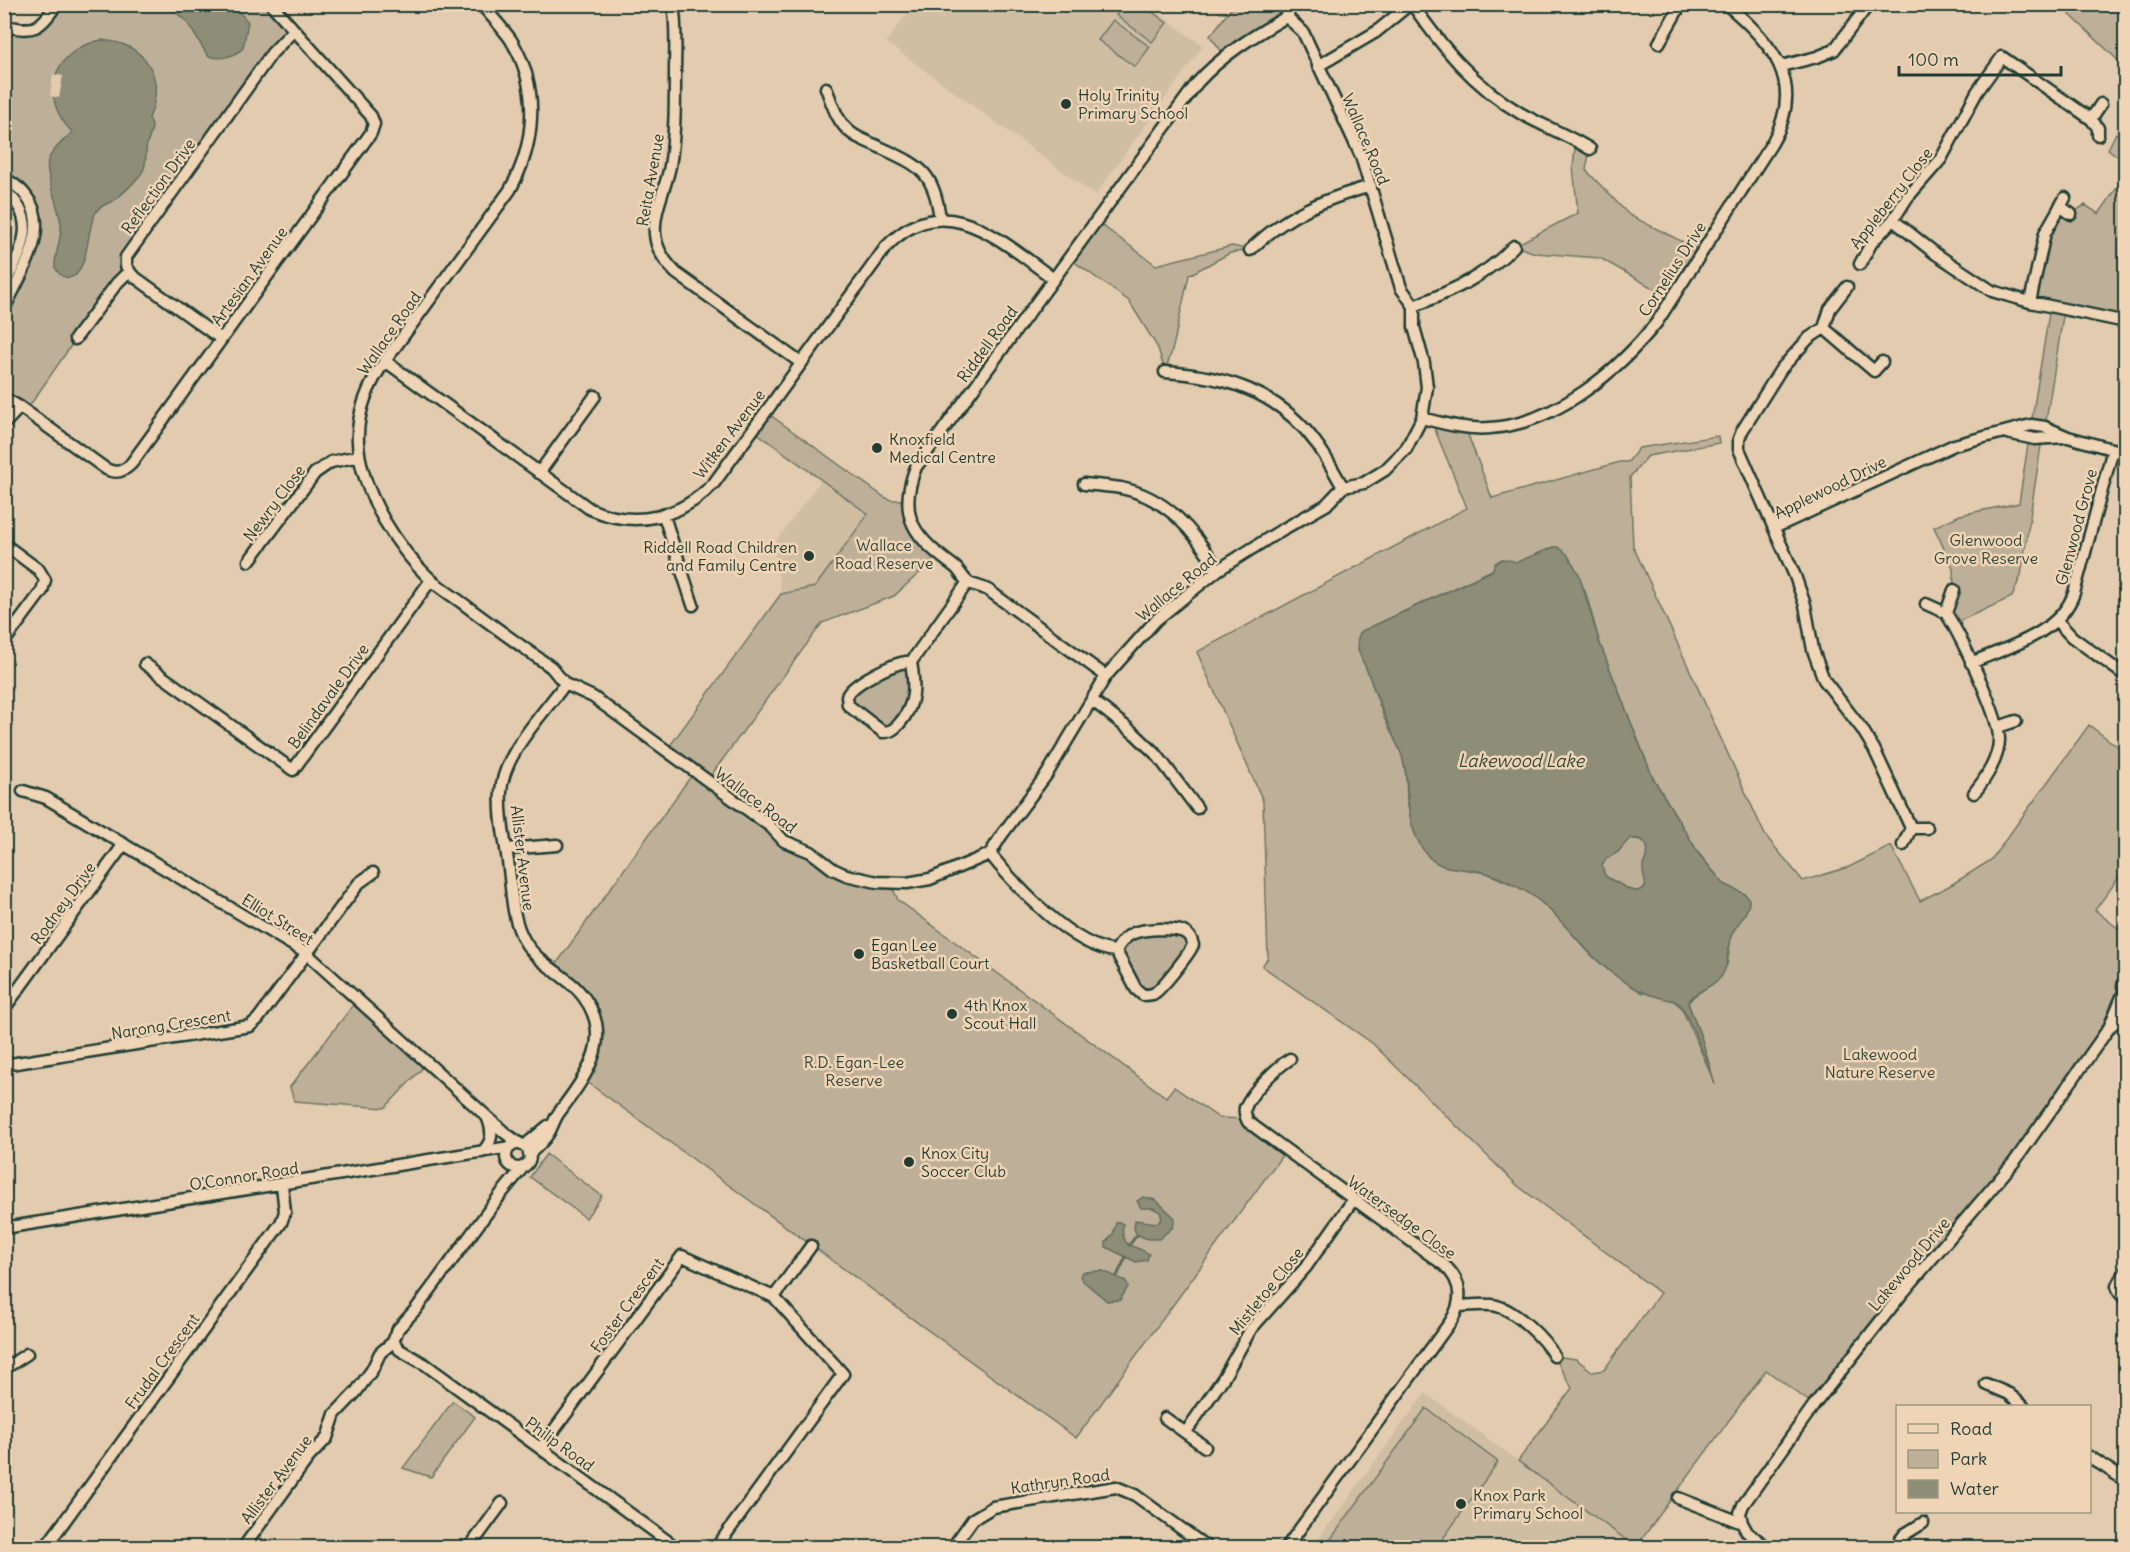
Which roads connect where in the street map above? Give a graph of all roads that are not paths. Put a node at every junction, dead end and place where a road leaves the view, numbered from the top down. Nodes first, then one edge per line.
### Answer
1 (57, 4) edge
2 (271, 4) edge
3 (481, 4) edge
4 (673, 4) edge
5 (1411, 4) edge
6 (1681, 4) edge
7 (1726, 4) edge
8 (1869, 4) edge
9 (1287, 10) edge
10 (4, 26) edge
11 (294, 30) junction
12 (1659, 43) dead end
13 (1318, 66) junction
14 (1781, 66) junction
15 (826, 88) dead end
16 (2101, 104) dead end
17 (2091, 119) junction
18 (2098, 135) dead end
19 (1590, 149) dead end
20 (4, 178) edge
21 (1371, 186) junction
22 (4, 190) edge
23 (2071, 214) dead end
24 (940, 219) junction
25 (1893, 220) junction
26 (1514, 246) dead end
27 (1250, 250) dead end
28 (1860, 264) dead end
29 (129, 271) junction
30 (1054, 279) junction
31 (4, 286) edge
32 (1847, 287) dead end
33 (2030, 302) junction
34 (1414, 306) junction
35 (4, 309) edge
36 (2126, 322) edge
37 (1824, 328) junction
38 (75, 339) dead end
39 (222, 339) junction
40 (385, 361) junction
41 (1882, 362) dead end
42 (801, 363) junction
43 (1874, 371) junction
44 (1165, 372) dead end
45 (1880, 381) dead end
46 (4, 390) edge
47 (595, 396) dead end
48 (4, 398) edge
49 (21, 407) junction
50 (1422, 418) junction
51 (4, 424) edge
52 (2113, 449) junction
53 (2126, 453) edge
54 (358, 456) junction
55 (539, 473) junction
56 (1083, 484) dead end
57 (1343, 487) junction
58 (664, 516) junction
59 (1774, 528) junction
60 (4, 544) edge
61 (249, 561) dead end
62 (1218, 570) junction
63 (431, 580) junction
64 (968, 582) junction
65 (1954, 591) dead end
66 (1926, 604) dead end
67 (693, 605) dead end
68 (1946, 613) junction
69 (2057, 621) junction
70 (4, 642) edge
71 (911, 662) junction
72 (1971, 663) junction
73 (145, 664) dead end
74 (1106, 676) junction
75 (2126, 676) edge
76 (564, 684) junction
77 (1092, 700) junction
78 (2016, 721) dead end
79 (1998, 727) junction
80 (23, 791) dead end
81 (1974, 793) dead end
82 (1197, 808) dead end
83 (1911, 828) junction
84 (1927, 828) dead end
85 (124, 844) junction
86 (557, 845) dead end
87 (1903, 845) dead end
88 (507, 849) junction
89 (990, 854) junction
90 (373, 873) dead end
91 (1116, 951) junction
92 (306, 953) junction
93 (2126, 976) edge
94 (2125, 993) edge
95 (4, 1010) edge
96 (2126, 1013) edge
97 (2109, 1028) junction
98 (1290, 1059) dead end
99 (4, 1065) edge
100 (487, 1116) junction
101 (510, 1147) junction
102 (525, 1149) junction
103 (485, 1152) junction
104 (507, 1161) junction
105 (524, 1166) junction
106 (282, 1185) junction
107 (501, 1194) junction
108 (1353, 1200) junction
109 (4, 1228) edge
110 (811, 1246) dead end
111 (2126, 1271) edge
112 (774, 1297) junction
113 (2126, 1300) edge
114 (1459, 1306) junction
115 (397, 1344) junction
116 (27, 1354) dead end
117 (1554, 1356) dead end
118 (4, 1369) edge
119 (1986, 1384) dead end
120 (2021, 1405) edge
121 (1165, 1418) dead end
122 (1186, 1432) junction
123 (1205, 1447) dead end
124 (541, 1448) junction
125 (2091, 1458) edge
126 (2126, 1481) edge
127 (1678, 1498) dead end
128 (502, 1503) dead end
129 (1742, 1523) junction
130 (1923, 1523) dead end
131 (45, 1548) edge
132 (243, 1548) edge
133 (469, 1548) edge
134 (676, 1548) edge
135 (716, 1548) edge
136 (952, 1548) edge
137 (1208, 1548) edge
138 (1286, 1548) edge
139 (1768, 1548) edge
140 (1894, 1548) edge

1 - 10 street
2 - 11 street, Artesian Avenue
3 - 40 street, Wallace Road
4 - 42 street, Reita Avenue
5 - 13 street
5 - 19 street
6 - 12 street
7 - 14 street, Cornelius Drive
8 - 14 street
9 - 13 street, Wallace Road
9 - 30 street, Riddell Road
11 - 29 street, Reflection Drive
11 - 39 street, Artesian Avenue
13 - 21 street, Wallace Road
14 - 50 street, Cornelius Drive
15 - 24 street
16 - 17 street
17 - 18 street
17 - 25 street, Appleberry Close
20 - 35 street
21 - 27 street
21 - 34 street, Wallace Road
22 - 31 street
23 - 33 street
24 - 30 street, Witken Avenue
24 - 42 street, Witken Avenue
25 - 28 street, Appleberry Close
25 - 33 street
26 - 34 street
29 - 38 street
29 - 39 street
30 - 64 street, Riddell Road
32 - 37 street
33 - 36 street
34 - 50 street, Wallace Road
37 - 43 street
37 - 59 street
39 - 49 street, Artesian Avenue
40 - 54 street, Wallace Road
40 - 55 street, Witken Avenue
41 - 43 street
42 - 58 street, Witken Avenue
43 - 45 street
44 - 57 street
46 - 49 street, Artesian Avenue
47 - 55 street
48 - 49 street, Artesian Avenue
49 - 51 street
50 - 57 street, Wallace Road
52 - 53 street, Applewood Drive
52 - 59 street, Applewood Drive
52 - 69 street, Glenwood Grove
54 - 61 street, Newry Close
54 - 63 street, Wallace Road
55 - 58 street, Witken Avenue
56 - 62 street
57 - 62 street, Wallace Road
58 - 67 street
59 - 83 street, Applewood Drive
60 - 70 street
62 - 74 street, Wallace Road
63 - 73 street, Belindavale Drive
63 - 76 street, Wallace Road
64 - 71 street
64 - 74 street, Riddell Road
65 - 68 street
66 - 68 street
68 - 72 street
69 - 72 street, Glenwood Grove
69 - 75 street
71 - 71 street
72 - 79 street
74 - 77 street, Wallace Road
76 - 88 street, Allister Avenue
76 - 89 street, Wallace Road
77 - 82 street
77 - 89 street, Wallace Road
78 - 79 street
79 - 81 street
80 - 85 street, Elliot Street
83 - 84 street
83 - 87 street
85 - 92 street, Elliot Street
85 - 95 street, Rodney Drive
86 - 88 street
88 - 102 street, Allister Avenue
89 - 91 street
90 - 92 street, Narong Crescent
91 - 91 street
92 - 99 street, Narong Crescent
92 - 100 street, Elliot Street
93 - 94 street, Lakewood Drive
94 - 97 street, Lakewood Drive
96 - 97 street, Lakewood Drive
97 - 129 street, Lakewood Drive
98 - 108 street, Watersedge Close
100 - 102 street, Elliot Street
100 - 103 street
101 - 102 street
101 - 103 street, O'Connor Road
101 - 104 street
102 - 105 street
103 - 104 street
103 - 106 street, O'Connor Road
104 - 105 street
104 - 107 street, Allister Avenue
105 - 107 street, Allister Avenue
106 - 109 street, O'Connor Road
106 - 131 street, Frudal Crescent
107 - 115 street, Allister Avenue
108 - 114 street, Watersedge Close
108 - 122 street, Mistletoe Close
110 - 112 street
111 - 113 street
112 - 124 street, Foster Crescent
112 - 135 street, Foster Crescent
114 - 117 street
114 - 138 street
115 - 124 street, Philip Road
115 - 132 street, Allister Avenue
116 - 118 street
119 - 120 street
121 - 122 street
122 - 123 street
124 - 134 street, Philip Road
125 - 126 street
127 - 129 street
128 - 133 street
129 - 139 street
130 - 140 street
136 - 137 street, Kathryn Road

